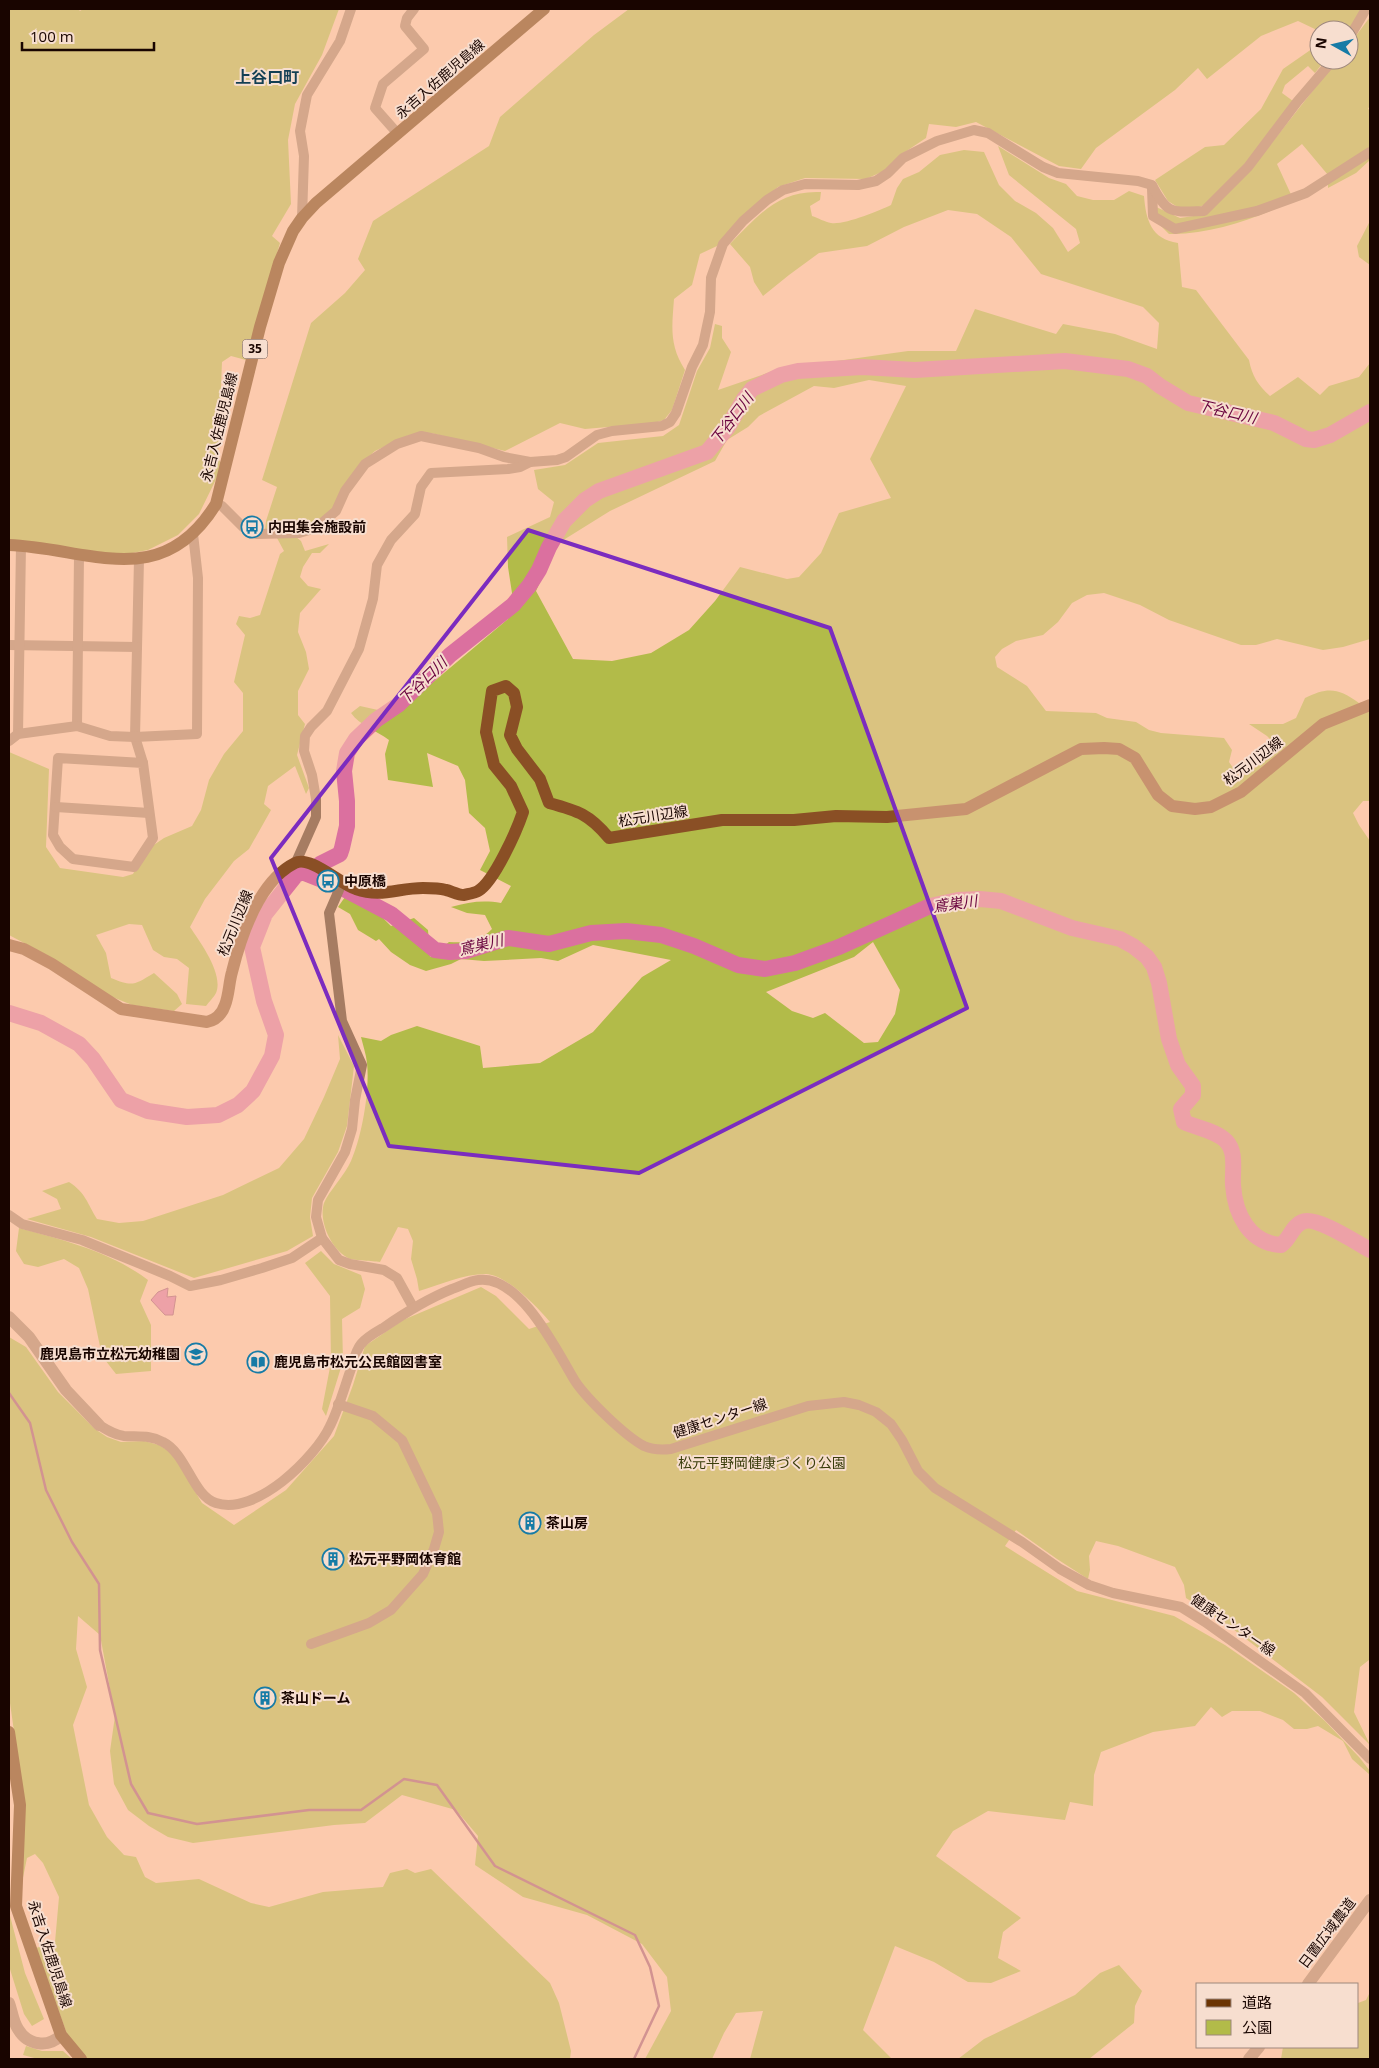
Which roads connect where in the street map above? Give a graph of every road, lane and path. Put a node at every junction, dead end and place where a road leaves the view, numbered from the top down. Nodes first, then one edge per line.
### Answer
1 (351, 9) edge
2 (414, 9) edge
3 (544, 9) edge
4 (1366, 9) edge
5 (1359, 21) edge
6 (1324, 70) edge
7 (398, 134) junction
8 (1370, 152) edge
9 (1152, 185) junction
10 (302, 218) junction
11 (530, 462) junction
12 (216, 504) junction
13 (194, 534) junction
14 (15, 545) edge
15 (79, 556) junction
16 (139, 559) junction
17 (9, 645) edge
18 (20, 645) junction
19 (78, 645) junction
20 (137, 647) junction
21 (1370, 705) edge
22 (77, 726) junction
23 (18, 734) junction
24 (135, 737) junction
25 (9, 741) edge
26 (143, 763) junction
27 (56, 807) junction
28 (149, 813) junction
29 (300, 862) junction
30 (342, 884) junction
31 (9, 945) edge
32 (9, 1215) edge
33 (322, 1238) junction
34 (413, 1308) junction
35 (9, 1317) edge
36 (338, 1404) junction
37 (99, 1425) joint
38 (311, 1644) dead end
39 (9, 1732) edge
40 (1370, 1759) edge
41 (1370, 1900) edge
42 (1309, 1983) edge
43 (9, 2003) edge
44 (61, 2035) junction
45 (1258, 2048) edge
46 (81, 2059) edge
47 (1249, 2059) edge

1 - 10 street
2 - 7 street
3 - 7 main road, 永吉入佐鹿児島線 / 35
4 - 5 street
6 - 9 street
7 - 10 main road, 永吉入佐鹿児島線 / 35
8 - 9 street
9 - 11 street
10 - 12 main road, 永吉入佐鹿児島線 / 35
11 - 12 street
11 - 29 street
12 - 13 main road, 永吉入佐鹿児島線 / 35
13 - 16 main road, 永吉入佐鹿児島線 / 35
13 - 24 street
14 - 15 main road, 永吉入佐鹿児島線 / 35
14 - 18 street
15 - 16 main road, 永吉入佐鹿児島線 / 35
15 - 19 street
16 - 20 street
17 - 18 street
18 - 19 street
18 - 23 street
19 - 20 street
19 - 22 street
20 - 24 street
21 - 30 main road, 松元川辺線
22 - 23 street
22 - 24 street
23 - 25 street
24 - 26 street
26 - 27 street
26 - 28 street
27 - 28 street
27 - 28 street
29 - 30 main road, 松元川辺線
29 - 31 main road, 松元川辺線
30 - 33 street
32 - 33 street
33 - 34 street
34 - 36 street, 健康センター線
34 - 40 street, 健康センター線
35 - 37 street, 健康センター線
36 - 37 street, 健康センター線
36 - 38 street
39 - 44 main road, 永吉入佐鹿児島線
41 - 42 street, 日置広域農道
43 - 44 street
44 - 46 main road, 永吉入佐鹿児島線
45 - 47 street

